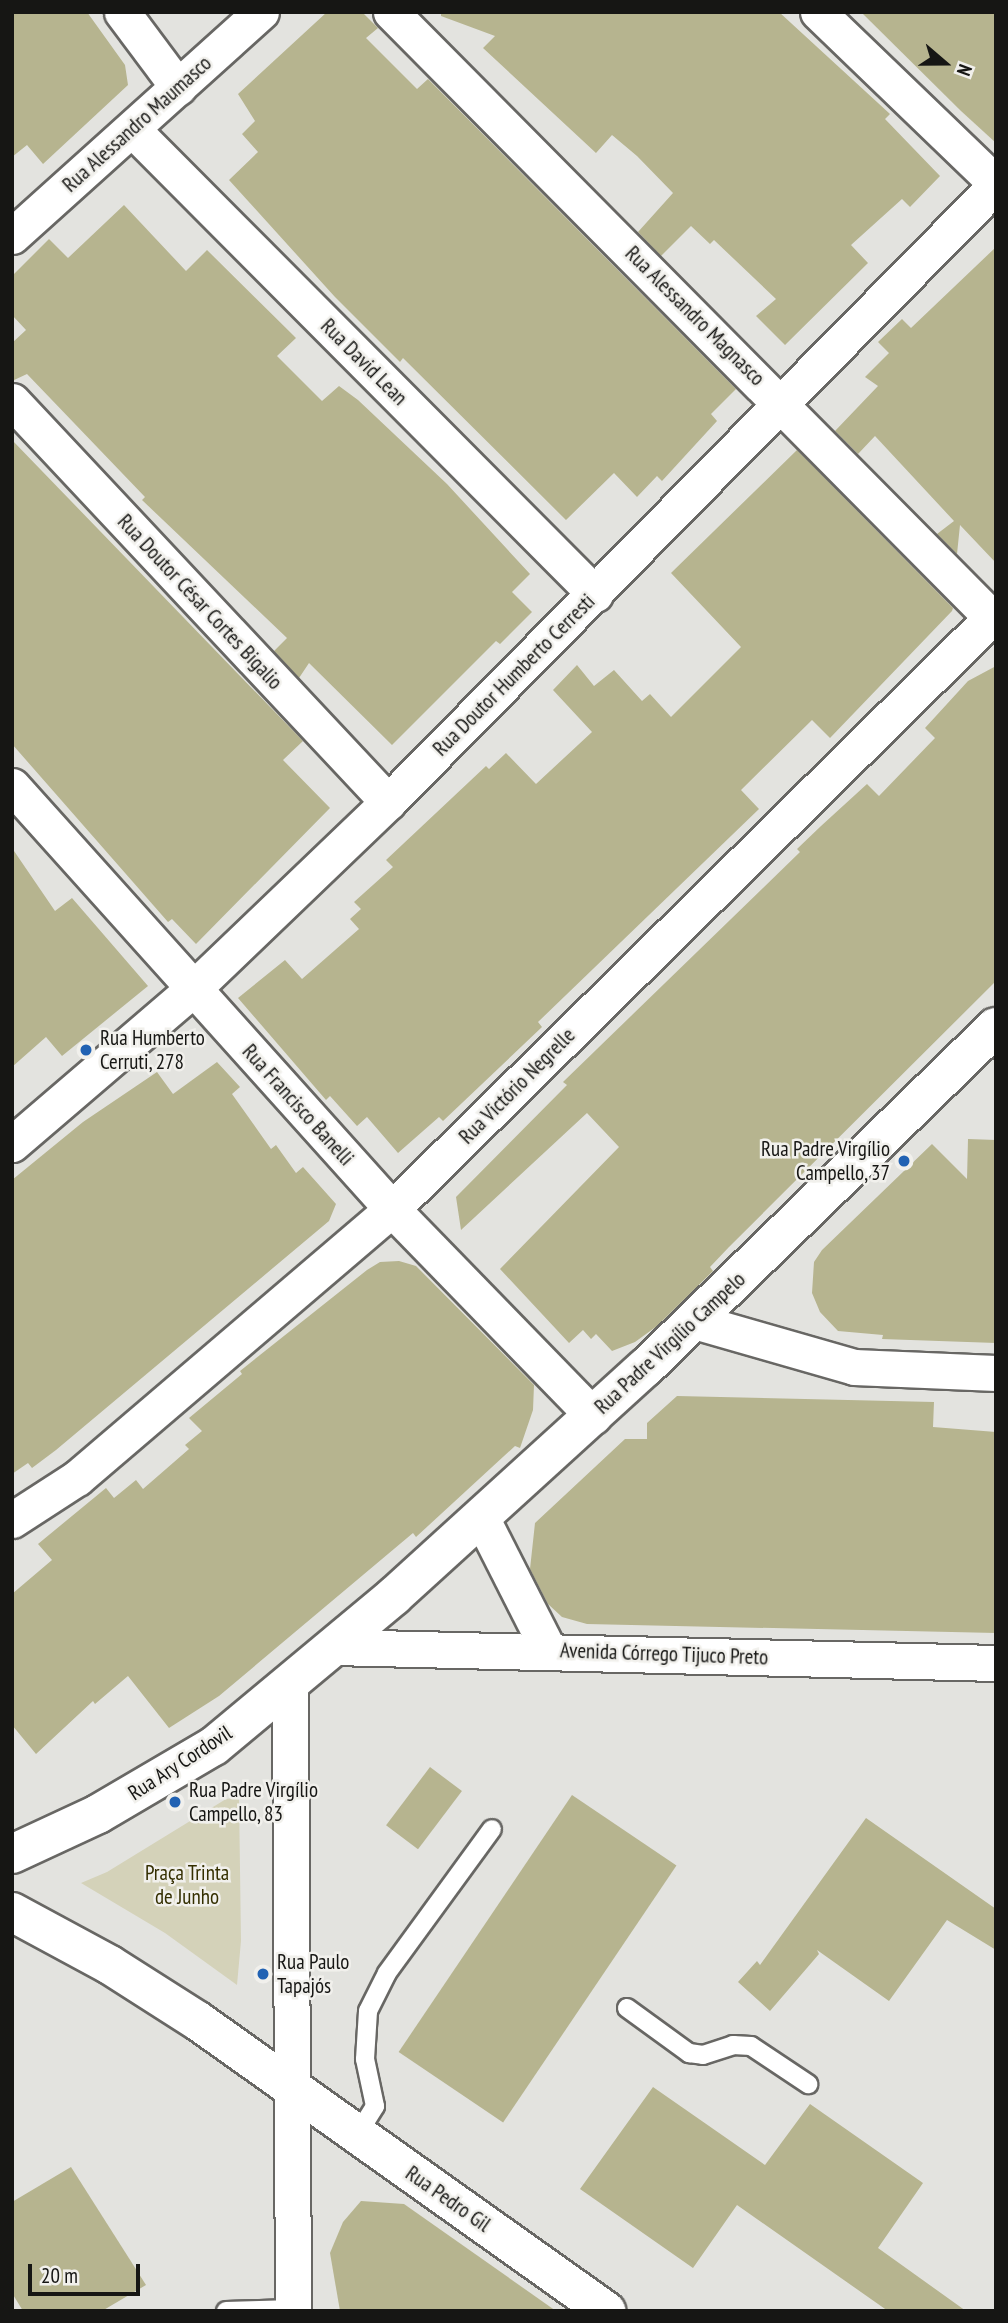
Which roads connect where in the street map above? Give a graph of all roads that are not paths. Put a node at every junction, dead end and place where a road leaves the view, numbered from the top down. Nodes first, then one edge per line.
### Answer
1 (122, 12) edge
2 (261, 12) edge
3 (391, 12) edge
4 (818, 12) edge
5 (178, 87) junction
6 (133, 130) junction
7 (996, 184) edge
8 (12, 236) edge
9 (12, 401) edge
10 (782, 403) junction
11 (595, 594) junction
12 (994, 620) edge
13 (14, 792) edge
14 (388, 802) junction
15 (193, 989) junction
16 (996, 1027) edge
17 (12, 1144) edge
18 (392, 1209) junction
19 (694, 1321) junction
20 (996, 1373) edge
21 (593, 1416) junction
22 (481, 1517) junction
23 (12, 1520) edge
24 (333, 1647) junction
25 (549, 1651) junction
26 (996, 1663) edge
27 (290, 1683) junction
28 (492, 1829) dead end
29 (12, 1854) edge
30 (12, 1912) edge
31 (627, 2007) dead end
32 (808, 2084) dead end
33 (290, 2087) junction
34 (357, 2134) junction
35 (293, 2310) edge
36 (226, 2311) edge
37 (606, 2311) edge

1 - 5 street
2 - 5 street, Rua Alessandro Maumasco
3 - 10 street, Rua Alessandro Magnasco
4 - 7 street
5 - 6 street, Rua Alessandro Maumasco
6 - 8 street, Rua Alessandro Maumasco
6 - 11 street, Rua David Lean
7 - 10 street, Rua Doutor Humberto Cerresti
9 - 14 street, Rua Doutor César Cortes Bigalio
10 - 11 street, Rua Doutor Humberto Cerresti
10 - 12 street, Rua Alessandro Magnasco
11 - 14 street, Rua Doutor Humberto Cerresti
12 - 18 street, Rua Victório Negrelle
13 - 15 street, Rua Francisco Banelli
14 - 15 street, Rua Doutor Humberto Cerresti
15 - 17 street, Rua Doutor Humberto Cerresti
15 - 18 street, Rua Francisco Banelli
16 - 19 street, Rua Padre Virgílio Campelo
18 - 21 street, Rua Francisco Banelli
18 - 23 street, Rua Victório Negrelle
19 - 20 street
19 - 21 street, Rua Padre Virgílio Campelo
21 - 22 street, Rua Padre Virgílio Campelo
22 - 24 street, Rua Padre Virgílio Campelo
22 - 25 street
24 - 25 street, Avenida Córrego Tijuco Preto
24 - 27 street, Rua Ary Cordovil
25 - 26 street, Avenida Córrego Tijuco Preto
27 - 29 street, Rua Ary Cordovil
27 - 33 street
28 - 34 lane
30 - 33 street
31 - 32 lane
33 - 34 street, Rua Pedro Gil
33 - 35 street
34 - 37 street, Rua Pedro Gil
35 - 36 lane

